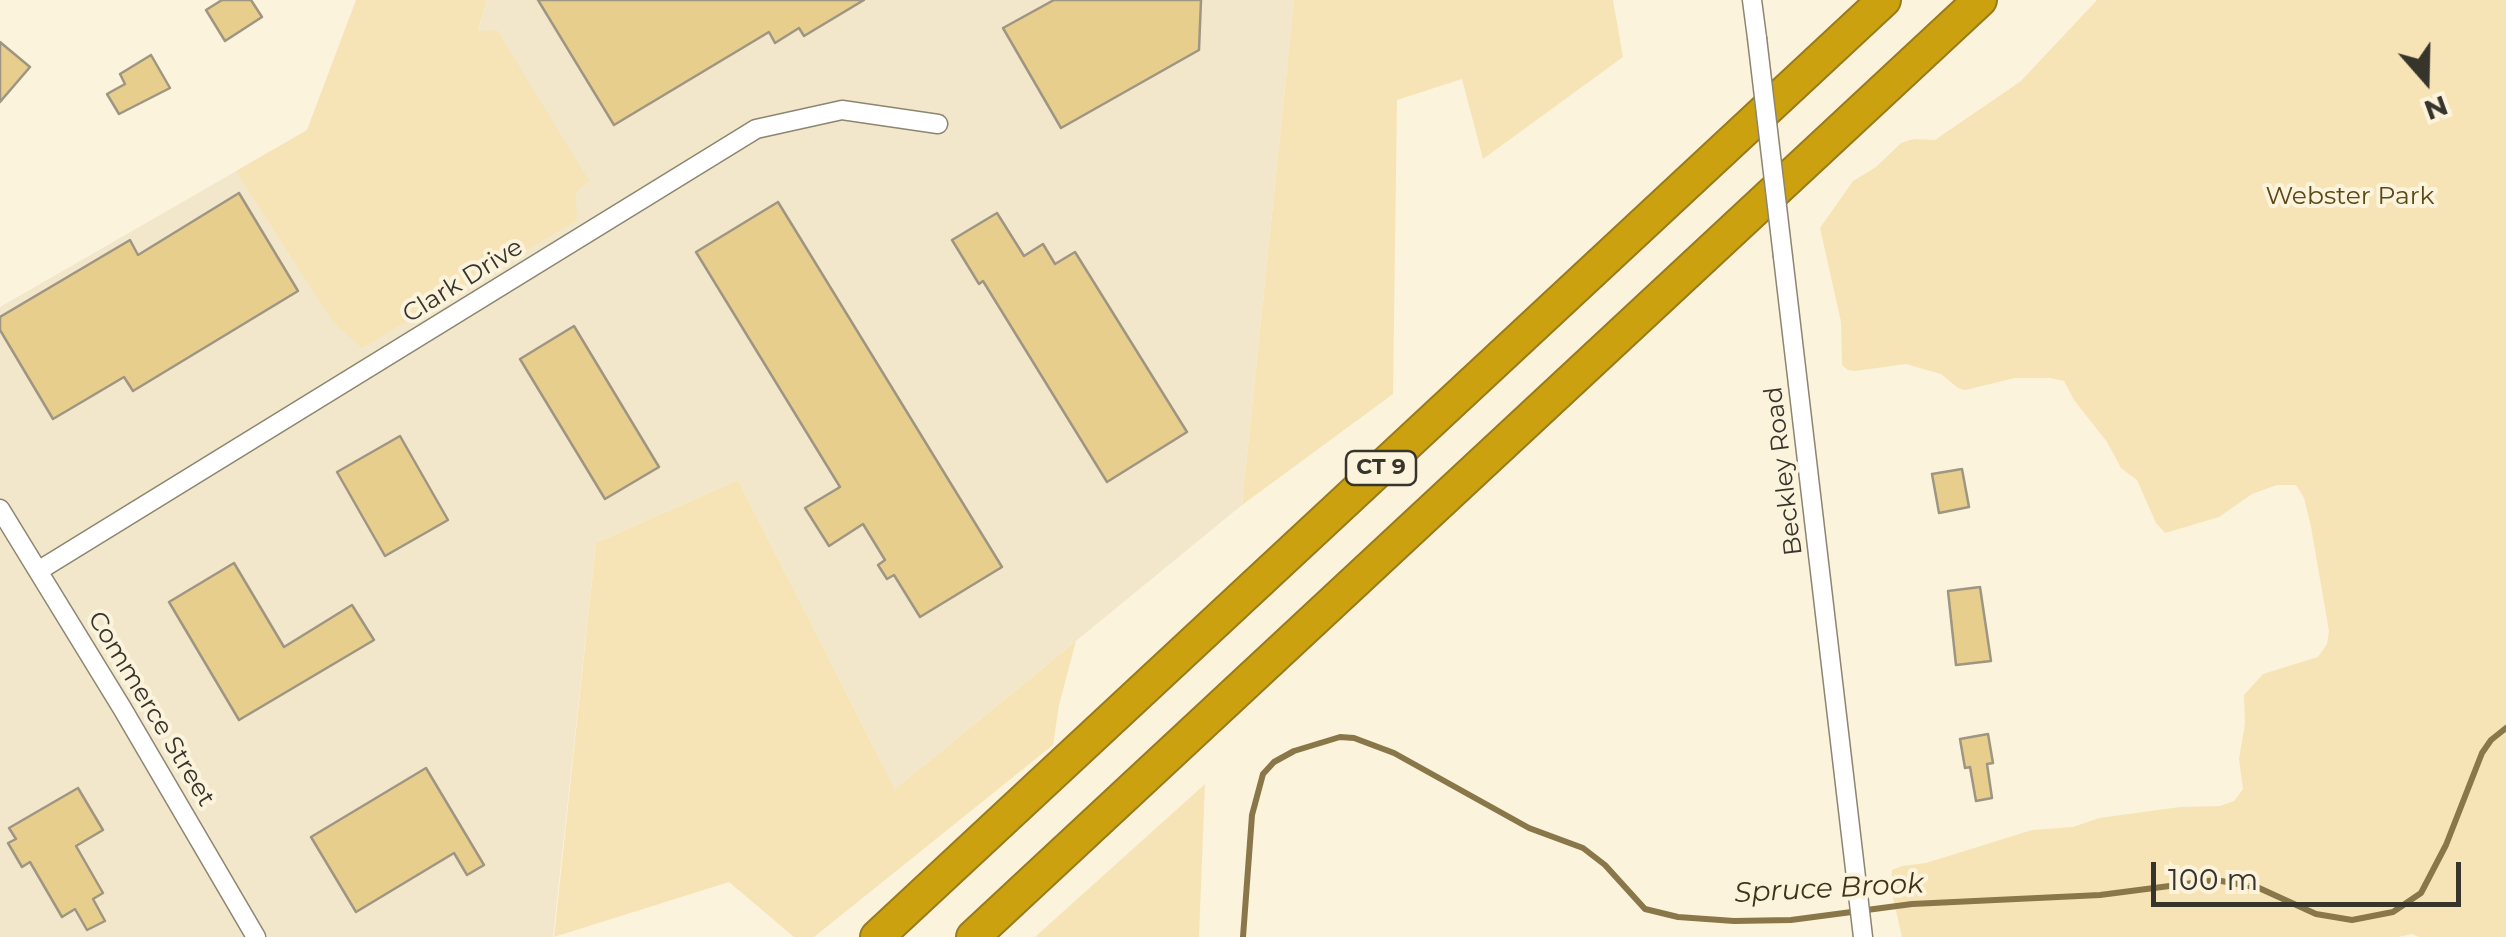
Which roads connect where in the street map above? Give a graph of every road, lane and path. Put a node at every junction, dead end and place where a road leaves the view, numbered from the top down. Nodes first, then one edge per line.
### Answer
1 (1752, 0) edge
2 (1884, 0) edge
3 (1980, 0) edge
4 (938, 124) dead end
5 (0, 510) edge
6 (38, 571) junction
7 (1863, 936) edge
8 (256, 937) edge
9 (877, 937) edge
10 (973, 937) edge

1 - 7 street, Beckley Road, bridge
2 - 9 highway, CT 9
3 - 10 highway, CT 9
4 - 6 street, Clark Drive
5 - 6 street, Commerce Street
6 - 8 street, Commerce Street

